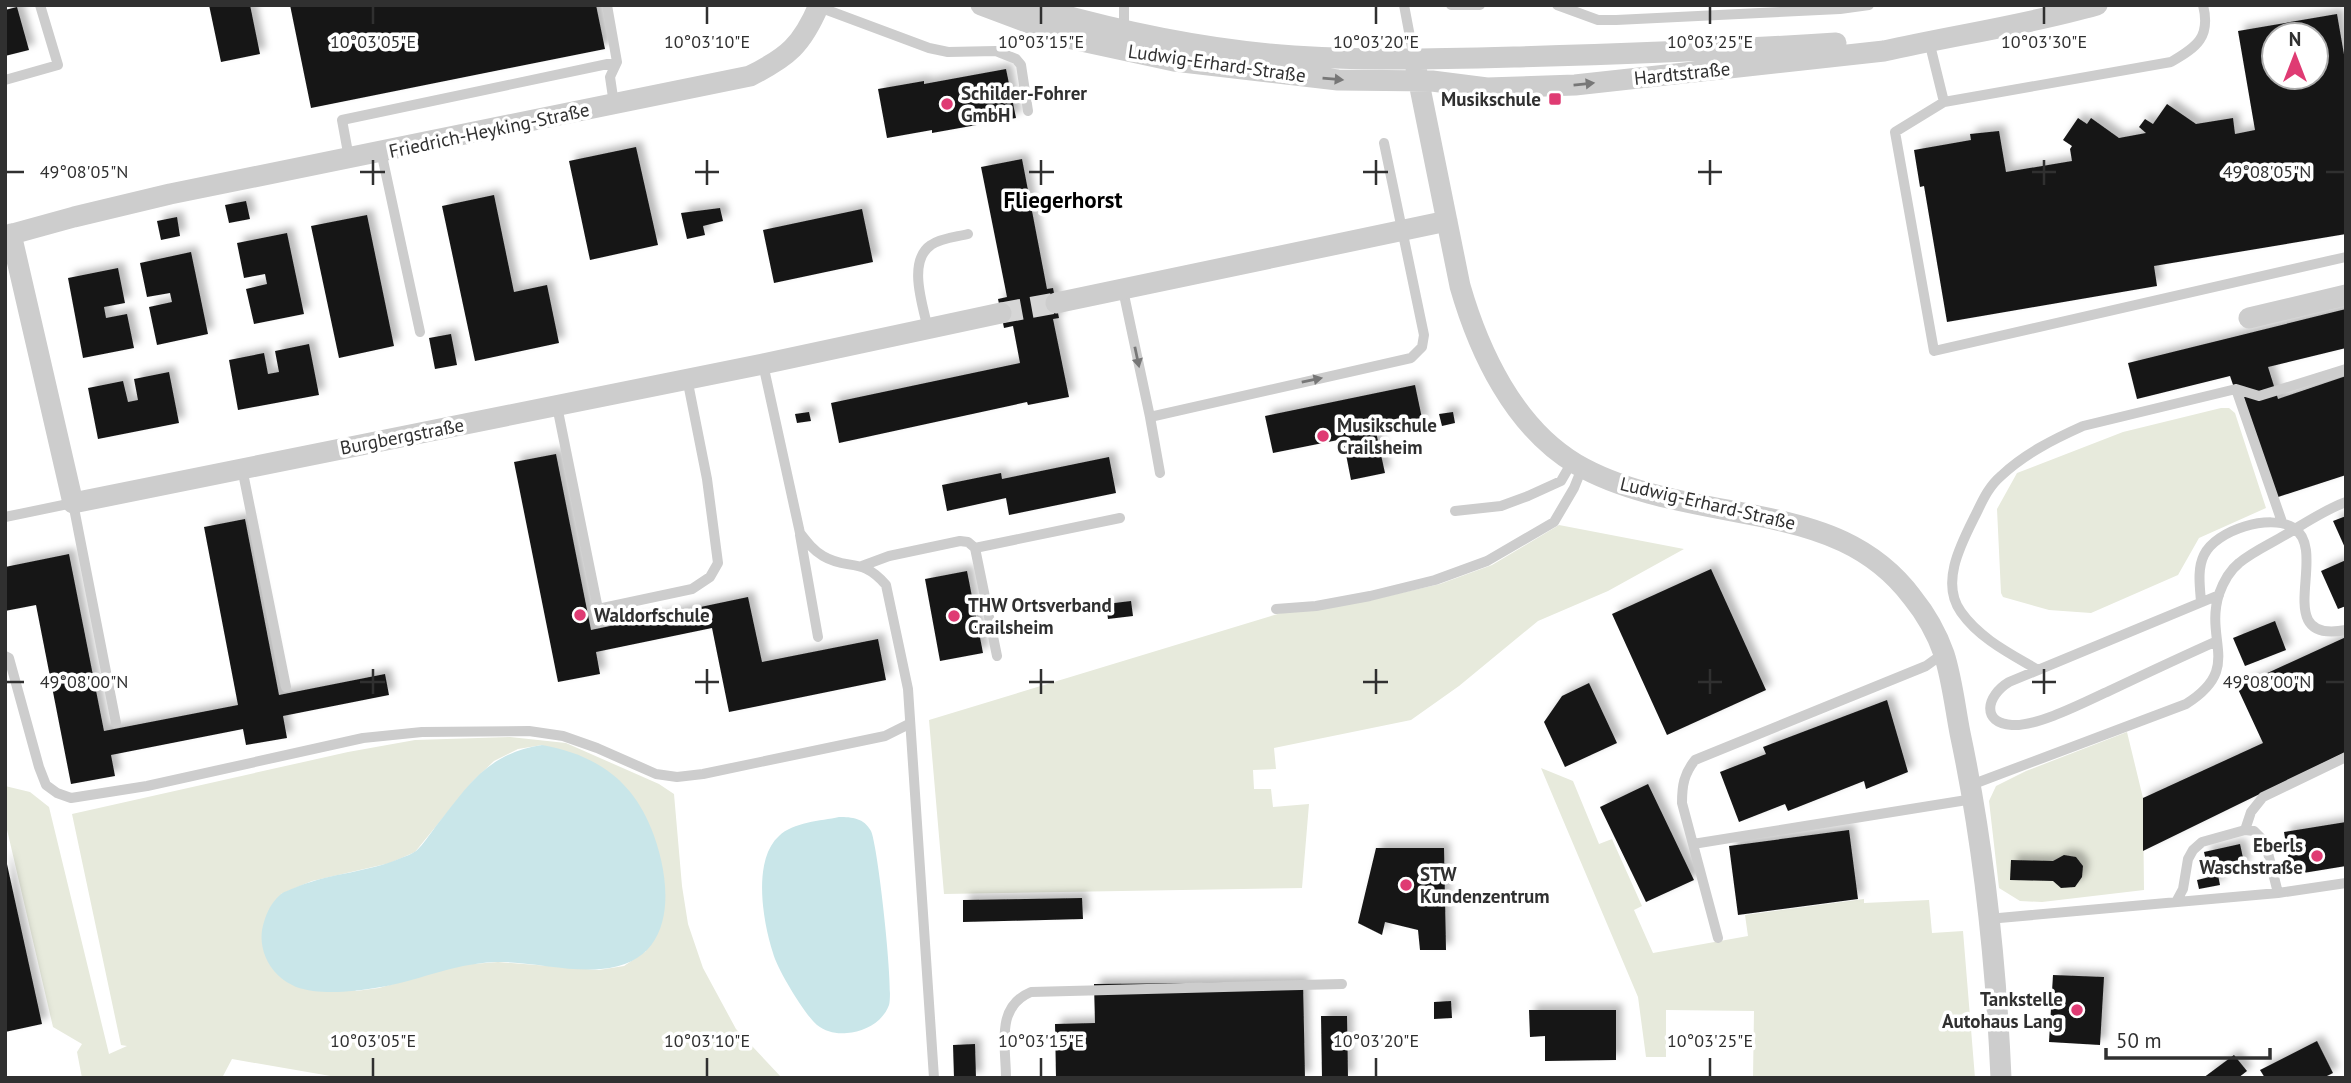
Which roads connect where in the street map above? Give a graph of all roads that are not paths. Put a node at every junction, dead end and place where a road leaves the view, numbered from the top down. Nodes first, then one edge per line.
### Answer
1 (40, 5) edge
2 (607, 5) edge
3 (981, 5) edge
4 (1027, 5) edge
5 (1124, 5) edge
6 (1404, 5) edge
7 (1451, 5) edge
8 (1480, 5) edge
9 (1556, 5) edge
10 (1868, 5) edge
11 (2097, 5) edge
12 (2203, 5) edge
13 (819, 6) edge
14 (1840, 7) edge
15 (1123, 40) junction
16 (1930, 41) junction
17 (1775, 47) junction
18 (1414, 58) junction
19 (617, 62) junction
20 (5, 80) edge
21 (1425, 81) junction
22 (1944, 102) junction
23 (614, 104) junction
24 (1028, 111) dead end
25 (1384, 143) dead end
26 (381, 151) junction
27 (349, 158) junction
28 (1447, 222) junction
29 (1402, 231) junction
30 (968, 234) dead end
31 (8, 235) edge
32 (2346, 257) edge
33 (1123, 290) junction
34 (2346, 295) edge
35 (1056, 303) tunnel mouth
36 (1001, 313) tunnel mouth
37 (2249, 318) dead end
38 (928, 329) junction
39 (420, 332) dead end
40 (763, 364) junction
41 (2346, 369) edge
42 (687, 379) junction
43 (2236, 389) junction
44 (556, 406) junction
45 (1150, 417) junction
46 (1577, 465) junction
47 (243, 468) junction
48 (1160, 473) dead end
49 (2346, 502) edge
50 (73, 503) junction
51 (1455, 511) dead end
52 (5, 517) edge
53 (1120, 517) dead end
54 (2282, 522) junction
55 (2296, 529) junction
56 (800, 533) junction
57 (975, 548) junction
58 (862, 566) junction
59 (2219, 595) junction
60 (2200, 602) junction
61 (1276, 609) dead end
62 (2346, 630) edge
63 (818, 638) dead end
64 (2217, 641) junction
65 (1944, 653) junction
66 (5, 656) edge
67 (997, 656) dead end
68 (2038, 670) junction
69 (286, 687) dead end
70 (116, 723) dead end
71 (909, 724) junction
72 (2346, 757) edge
73 (1972, 792) junction
74 (2245, 830) junction
75 (1693, 844) junction
76 (2286, 845) dead end
77 (2267, 849) junction
78 (2346, 883) edge
79 (2278, 893) junction
80 (2176, 902) junction
81 (1988, 919) junction
82 (1718, 938) dead end
83 (1342, 984) dead end
84 (934, 1078) edge
85 (1006, 1078) edge
86 (2001, 1078) edge

1 - 20 lane
2 - 19 lane
3 - 15 street, Ludwig-Erhard-Straße
4 - 15 street, Ludwig-Erhard-Straße
5 - 15 lane
6 - 18 lane
7 - 8 lane
9 - 14 lane
10 - 14 lane
11 - 16 street, Hardtstraße
12 - 22 lane
13 - 23 street, Friedrich-Heyking-Straße
13 - 24 lane
15 - 18 street, Ludwig-Erhard-Straße
15 -> 21 street, Ludwig-Erhard-Straße
16 - 17 street, Hardtstraße
21 -> 16 street, Hardtstraße
16 - 22 lane
17 - 18 street, Hardtstraße
17 - 21 street, Hardtstraße
18 - 21 street, Ludwig-Erhard-Straße
19 - 23 lane
19 - 27 lane
21 - 28 street, Ludwig-Erhard-Straße
22 - 32 lane
23 - 26 street, Friedrich-Heyking-Straße
25 - 29 lane
26 - 27 street, Friedrich-Heyking-Straße
26 - 39 lane
27 - 31 street, Friedrich-Heyking-Straße
28 - 29 street
28 - 46 street, Ludwig-Erhard-Straße
29 - 33 street
45 -> 29 lane
30 - 38 lane
31 - 50 street
33 - 35 street
33 -> 45 lane
34 - 37 street
36 - 38 street, Burgbergstraße
38 - 40 street, Burgbergstraße
40 - 42 street, Burgbergstraße
40 - 56 lane
41 - 43 lane
42 - 44 street, Burgbergstraße
42 - 44 lane
43 - 54 lane
43 - 68 lane
44 - 47 street, Burgbergstraße
45 - 48 lane
46 - 51 lane
46 - 61 lane
46 - 65 street, Ludwig-Erhard-Straße
47 - 50 street, Burgbergstraße
47 - 69 lane
49 - 55 lane
50 - 52 lane
50 - 70 lane
53 - 57 lane
54 - 55 lane
54 - 60 lane
55 - 59 lane
55 - 62 lane
56 - 58 lane
56 - 63 lane
57 - 58 lane
57 - 67 lane
58 - 71 lane
59 - 60 lane
59 - 64 lane
60 - 68 lane
64 - 68 lane
64 - 73 lane
65 - 73 street, Ludwig-Erhard-Straße
65 - 75 lane
66 - 71 lane
71 - 84 lane
72 - 74 lane
73 - 75 lane
73 - 81 street, Ludwig-Erhard-Straße
74 - 77 lane
74 - 80 lane
75 - 82 lane
76 - 77 lane
77 - 79 lane
78 - 79 lane
79 - 80 lane
80 - 81 lane
81 - 86 street, Ludwig-Erhard-Straße
83 - 85 lane

